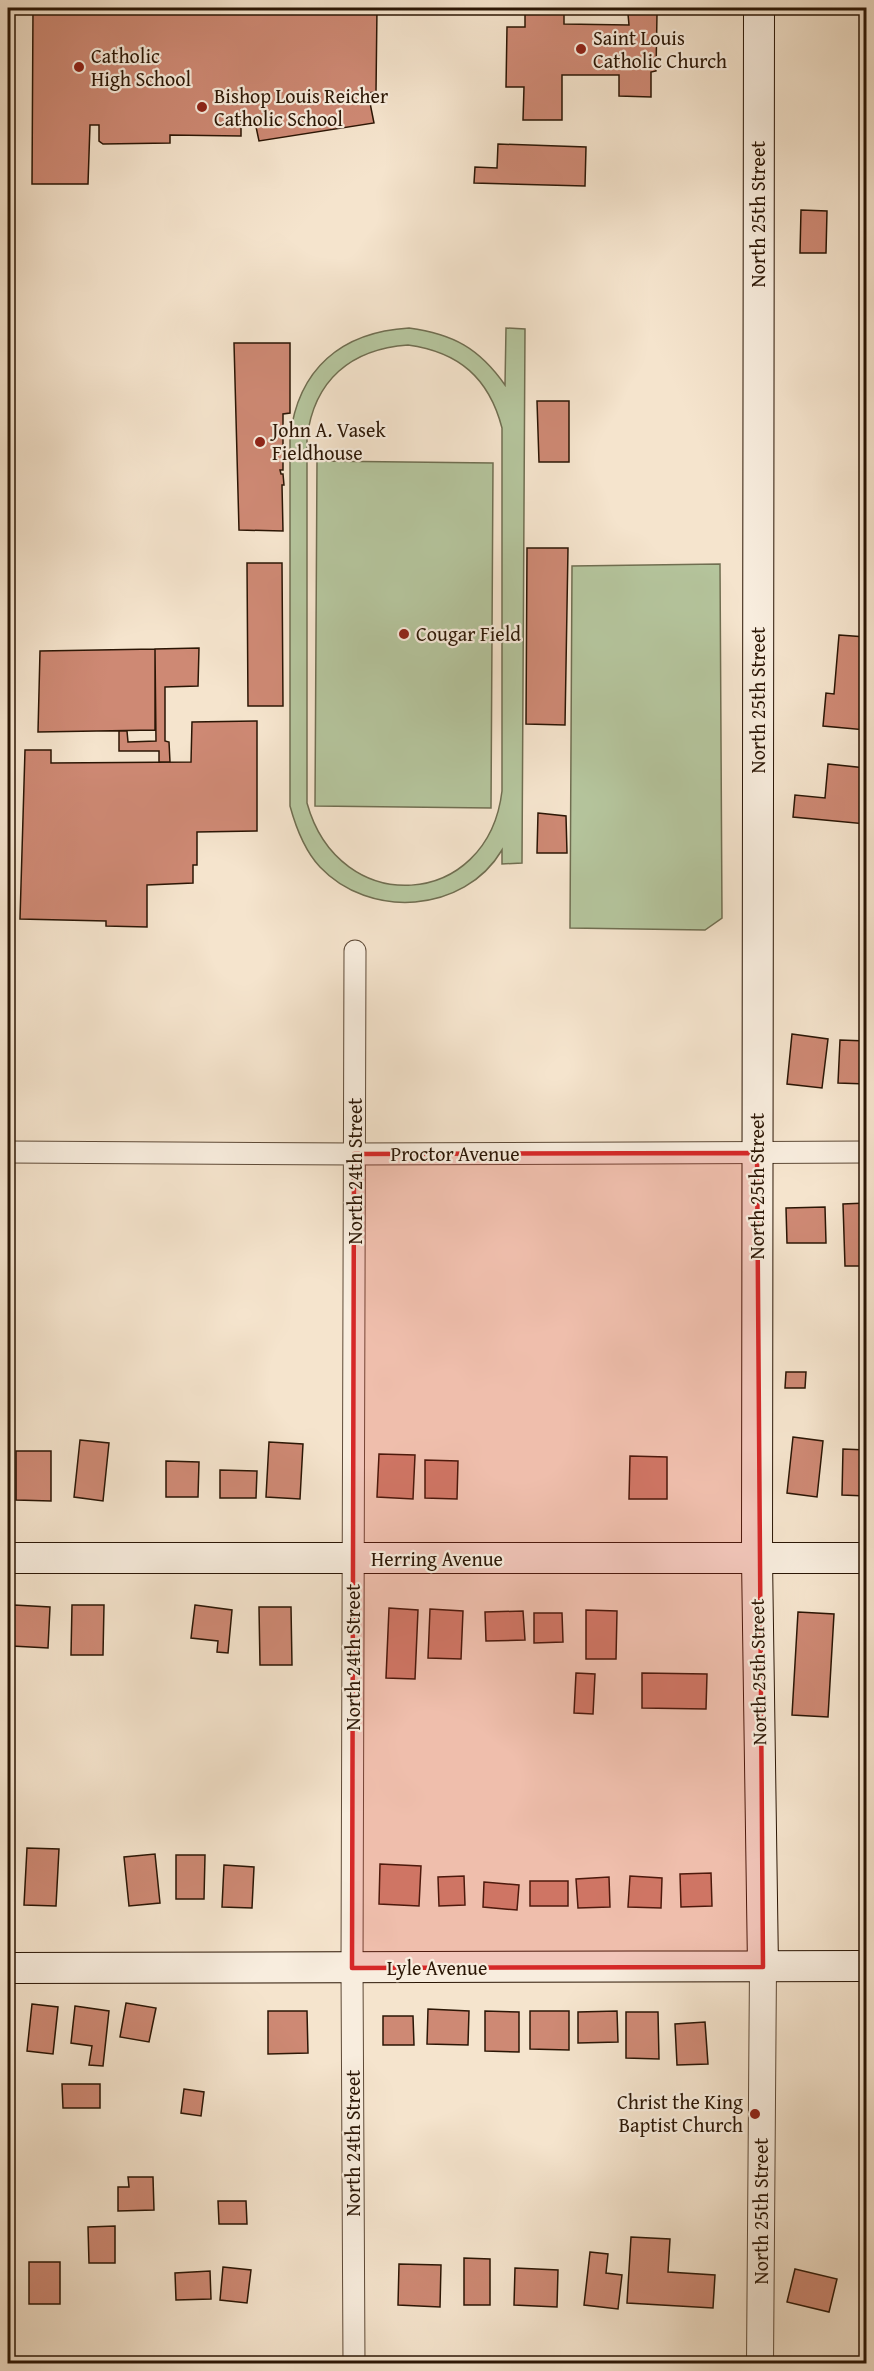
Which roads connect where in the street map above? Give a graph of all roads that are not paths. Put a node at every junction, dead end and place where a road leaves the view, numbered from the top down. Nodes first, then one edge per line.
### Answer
1 (759, 8) edge
2 (355, 951) dead end
3 (8, 1152) edge
4 (867, 1152) edge
5 (757, 1153) junction
6 (354, 1154) junction
7 (8, 1557) edge
8 (867, 1558) edge
9 (354, 1559) junction
10 (757, 1559) junction
11 (867, 1966) edge
12 (763, 1967) junction
13 (8, 1968) edge
14 (352, 1968) junction
15 (354, 2364) edge
16 (760, 2364) edge

1 - 5 main road, North 25th Street
2 - 6 street, North 24th Street
3 - 6 street, Proctor Avenue
4 - 5 street, Proctor Avenue
5 - 6 street, Proctor Avenue
5 - 10 main road, North 25th Street
6 - 9 street, North 24th Street
7 - 9 main road, Herring Avenue
8 - 10 main road, Herring Avenue
9 - 10 main road, Herring Avenue
9 - 14 street, North 24th Street
10 - 12 main road, North 25th Street
11 - 12 main road, Lyle Avenue
12 - 14 main road, Lyle Avenue
12 - 16 street, North 25th Street
13 - 14 main road, Lyle Avenue
14 - 15 street, North 24th Street

